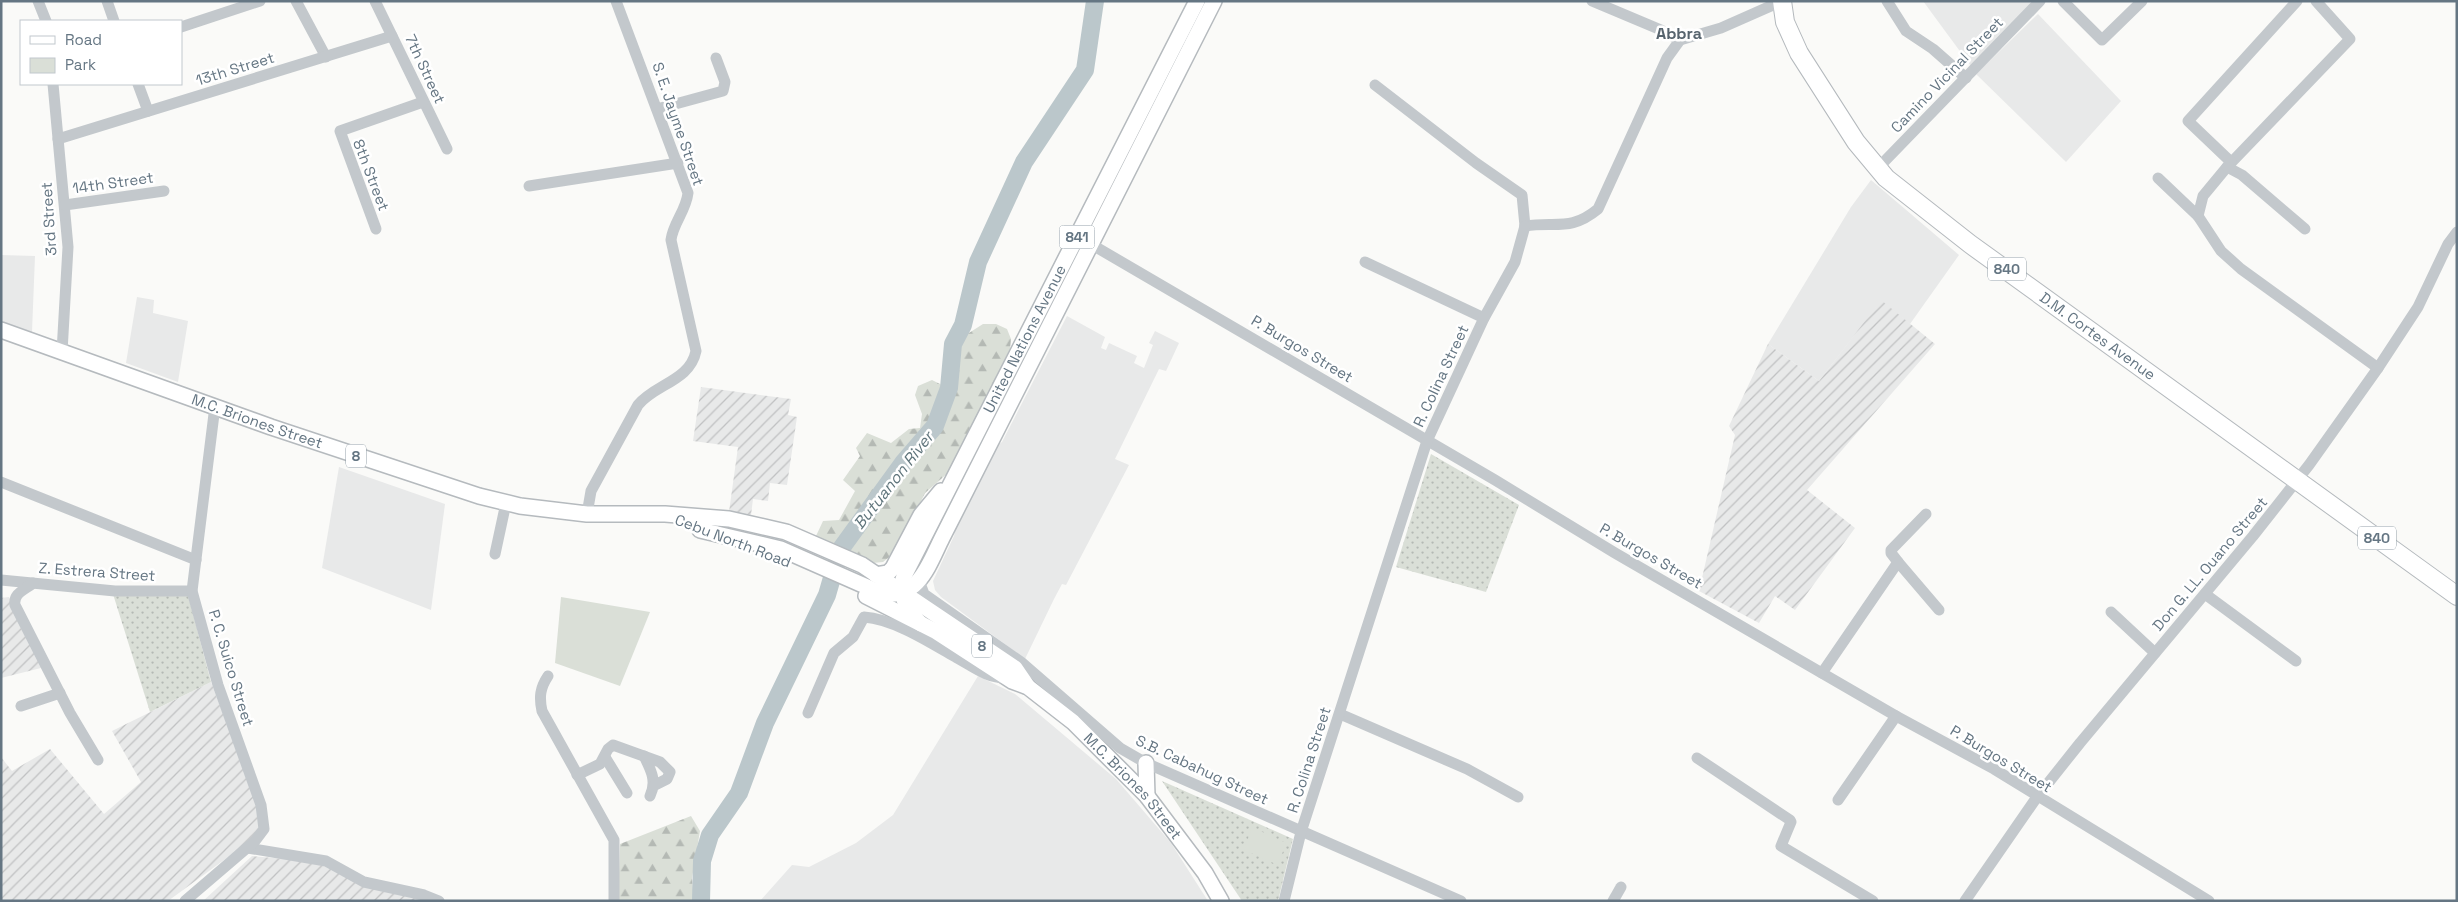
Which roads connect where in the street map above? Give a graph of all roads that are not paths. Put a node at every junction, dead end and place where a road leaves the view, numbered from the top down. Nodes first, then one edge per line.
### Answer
1 (38, 1) edge
2 (107, 1) edge
3 (260, 1) edge
4 (296, 1) edge
5 (375, 1) edge
6 (616, 1) edge
7 (1197, 1) edge
8 (1214, 1) edge
9 (1592, 1) edge
10 (1782, 1) edge
11 (1887, 1) edge
12 (2040, 1) edge
13 (2063, 1) edge
14 (2142, 1) edge
15 (2297, 1) edge
16 (2316, 1) edge
17 (46, 20) edge
18 (114, 20) edge
19 (182, 26) edge
20 (392, 36) junction
21 (1680, 40) junction
22 (326, 57) junction
23 (716, 58) dead end
24 (1966, 78) junction
25 (53, 85) edge
26 (138, 85) edge
27 (1375, 85) dead end
28 (423, 102) junction
29 (657, 109) junction
30 (148, 111) junction
31 (58, 139) junction
32 (447, 149) dead end
33 (678, 163) junction
34 (2229, 164) junction
35 (1877, 169) junction
36 (2158, 178) dead end
37 (529, 186) dead end
38 (164, 191) dead end
39 (65, 205) junction
40 (2198, 216) junction
41 (1525, 226) junction
42 (376, 229) dead end
43 (2306, 229) dead end
44 (2457, 232) edge
45 (1077, 236) junction
46 (1091, 244) junction
47 (2452, 248) edge
48 (1365, 262) dead end
49 (1484, 318) junction
50 (1, 330) edge
51 (62, 352) junction
52 (2378, 368) junction
53 (215, 406) junction
54 (1428, 441) junction
55 (956, 473) junction
56 (2298, 480) junction
57 (1, 482) edge
58 (506, 503) junction
59 (587, 514) junction
60 (665, 514) junction
61 (1926, 514) dead end
62 (496, 554) dead end
63 (196, 560) junction
64 (1898, 562) junction
65 (876, 575) junction
66 (922, 577) junction
67 (1, 580) edge
68 (33, 583) junction
69 (853, 585) junction
70 (192, 591) junction
71 (902, 593) junction
72 (2205, 594) junction
73 (2457, 596) edge
74 (1939, 610) dead end
75 (2111, 612) dead end
76 (921, 624) junction
77 (2155, 653) junction
78 (2296, 661) dead end
79 (1822, 672) junction
80 (548, 676) dead end
81 (1006, 678) junction
82 (1028, 687) junction
83 (60, 693) junction
84 (21, 706) dead end
85 (808, 713) dead end
86 (1340, 714) junction
87 (1896, 716) junction
88 (644, 756) junction
89 (604, 757) junction
90 (1697, 758) dead end
91 (98, 760) dead end
92 (1146, 763) junction
93 (577, 775) junction
94 (627, 793) dead end
95 (1147, 796) junction
96 (1518, 797) dead end
97 (2037, 798) junction
98 (1838, 800) dead end
99 (1301, 832) junction
100 (248, 848) junction
101 (1621, 887) dead end
102 (185, 901) edge
103 (439, 901) edge
104 (614, 901) edge
105 (1221, 901) edge
106 (1284, 901) edge
107 (1461, 901) edge
108 (1613, 901) edge
109 (1873, 901) edge
110 (1965, 901) edge
111 (2209, 901) edge

1 - 17 street
2 - 18 street
3 - 19 street
4 - 22 street
5 - 20 street, 7th Street
6 - 29 street, S. E. Jayme Street
7 - 45 main road, United Nations Avenue / 841
8 - 46 main road, United Nations Avenue / 841
9 - 21 street
10 - 21 street
10 - 35 highway, D.M. Cortes Avenue / 840
11 - 24 street
12 - 24 street, Camino Vicinal Street
13 - 14 street
15 - 34 street
16 - 34 street
20 - 22 street, 13th Street
20 - 28 street, 7th Street
21 - 41 street
22 - 30 street, 13th Street
23 - 29 street
24 - 35 street, Camino Vicinal Street
25 - 31 street, 3rd Street
26 - 30 street
27 - 41 street, R. Colina Street
28 - 32 street, 7th Street
28 - 42 street, 8th Street
29 - 33 street, S. E. Jayme Street
30 - 31 street, 13th Street
31 - 39 street, 3rd Street
33 - 37 street
33 - 59 street, S. E. Jayme Street
34 - 40 street
34 - 43 street
35 - 56 highway, D.M. Cortes Avenue / 840
36 - 40 street
38 - 39 street, 14th Street
39 - 51 street, 3rd Street
40 - 52 street
41 - 49 street, R. Colina Street
44 - 47 street, Don G. LL. Ouano Street
45 - 46 street, P. Burgos Street
45 - 55 main road, United Nations Avenue / 841
46 - 54 street, P. Burgos Street
46 - 66 main road, United Nations Avenue / 841
47 - 52 street, Don G. LL. Ouano Street
48 - 49 street
49 - 54 street, R. Colina Street
50 - 51 main road, M.C. Briones Street / 8
51 - 53 main road, M.C. Briones Street / 8
52 - 56 street, Don G. LL. Ouano Street
53 - 58 main road, M.C. Briones Street / 8
53 - 63 street, P. C. Suico Street
54 - 79 street, P. Burgos Street
54 - 86 street, R. Colina Street
55 - 65 main road
55 - 71 main road, United Nations Avenue / 841
56 - 72 street, Don G. LL. Ouano Street
56 - 73 highway, D.M. Cortes Avenue / 840
57 - 63 street
58 - 59 main road, M.C. Briones Street / 8
58 - 62 street
59 - 60 main road, M.C. Briones Street / 8
60 - 65 main road, Cebu North Road / 8
60 - 69 main road, Cebu North Road / 8
61 - 64 street
63 - 70 street, P. C. Suico Street
64 - 74 street
64 - 79 street
65 - 71 main road, M.C. Briones Street / 8
66 - 71 main road
66 - 92 street, S.B. Cabahug Street
67 - 68 street, Z. Estrera Street
68 - 70 street, Z. Estrera Street
68 - 83 street
69 - 71 main road
69 - 76 main road, Cebu North Road / 8
70 - 100 street, P. C. Suico Street
71 - 76 main road
71 - 82 main road, M.C. Briones Street / 8
72 - 77 street, Don G. LL. Ouano Street
72 - 78 street
75 - 77 street
76 - 81 main road, M.C. Briones Street / 8
77 - 97 street, Don G. LL. Ouano Street
79 - 87 street, P. Burgos Street
80 - 93 street
81 - 82 main road, M.C. Briones Street / 8
81 - 85 street
82 - 95 main road, M.C. Briones Street / 8
83 - 84 street
83 - 91 street
86 - 96 street
86 - 99 street, R. Colina Street
87 - 97 street, P. Burgos Street
87 - 98 street
88 - 88 street
88 - 89 street
89 - 93 street
89 - 94 street
90 - 109 street
92 - 95 main road
92 - 99 street, S.B. Cabahug Street
93 - 104 street
95 - 105 main road, M.C. Briones Street / 8
97 - 110 street, Don G. LL. Ouano Street
97 - 111 street, P. Burgos Street
99 - 106 street, R. Colina Street
99 - 107 street, S.B. Cabahug Street
100 - 102 street, P. C. Suico Street
100 - 103 street
101 - 108 street

